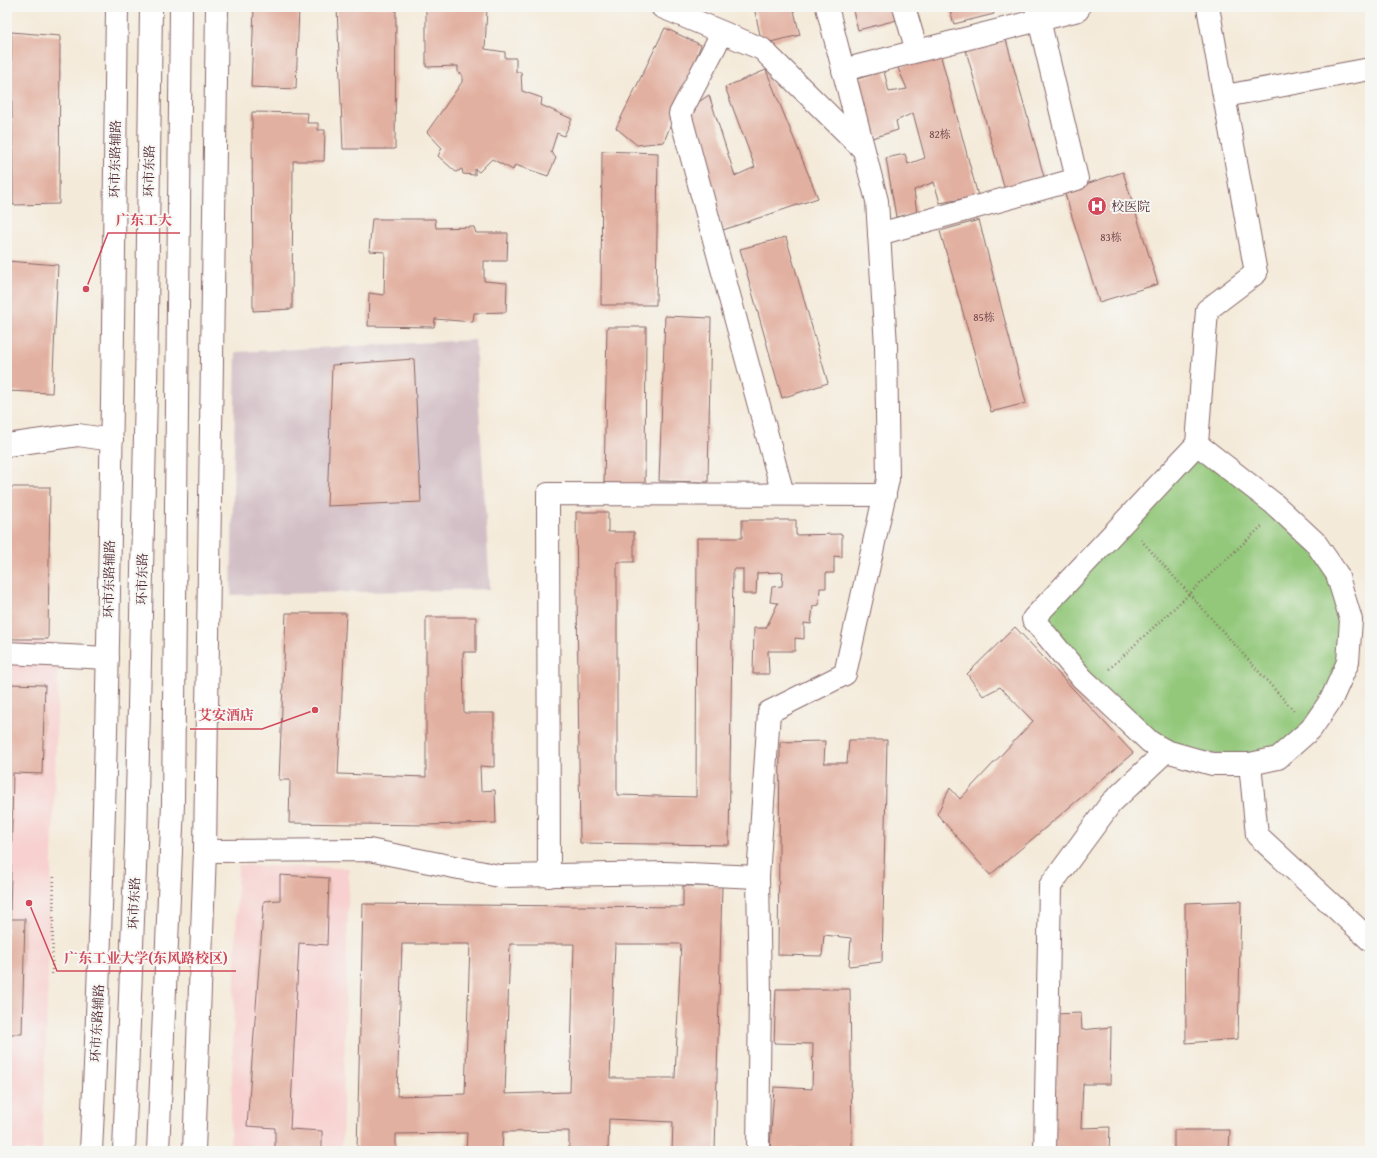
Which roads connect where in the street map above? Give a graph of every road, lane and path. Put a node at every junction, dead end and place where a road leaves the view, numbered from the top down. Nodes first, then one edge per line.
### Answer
1 (117, 7) edge
2 (151, 7) edge
3 (181, 7) edge
4 (216, 7) edge
5 (662, 7) edge
6 (827, 7) edge
7 (904, 7) edge
8 (1208, 7) edge
9 (1078, 10) dead end
10 (688, 13) edge
11 (1038, 13) edge
12 (722, 33) junction
13 (917, 51) junction
14 (1370, 69) edge
15 (843, 70) junction
16 (1225, 96) junction
17 (864, 150) junction
18 (879, 234) junction
19 (112, 440) junction
20 (1197, 444) junction
21 (7, 445) edge
22 (783, 494) junction
23 (885, 495) junction
24 (1280, 510) junction
25 (1124, 522) junction
26 (1190, 594) junction
27 (7, 653) edge
28 (108, 658) junction
29 (1090, 686) junction
30 (1311, 729) junction
31 (1166, 751) junction
32 (1250, 764) junction
33 (205, 851) junction
34 (54, 874) dead end
35 (549, 876) junction
36 (758, 877) junction
37 (1370, 940) edge
38 (52, 974) dead end
39 (91, 1151) edge
40 (124, 1151) edge
41 (158, 1151) edge
42 (194, 1151) edge
43 (758, 1151) edge
44 (1045, 1151) edge

1 - 19 main road, 环市东路辅路
2 - 40 main road, 环市东路
3 - 41 main road
4 - 33 main road
5 - 10 main road
6 - 15 main road
7 - 13 main road
8 - 16 main road
9 - 11 main road
10 - 12 main road
11 - 13 main road
11 - 18 main road
12 - 17 main road
12 - 22 main road
13 - 15 main road
14 - 16 main road
15 - 17 main road
16 - 20 main road
17 - 18 main road
18 - 23 main road
19 - 21 main road
19 - 28 main road, 环市东路辅路
20 - 24 main road
20 - 25 main road
22 - 23 main road
22 - 35 main road
23 - 36 main road
24 - 26 path
24 - 30 main road
25 - 26 path
25 - 29 main road
26 - 29 path
26 - 30 path
27 - 28 main road
28 - 39 main road, 环市东路辅路
29 - 31 main road
30 - 32 main road
31 - 32 main road
31 - 44 main road
32 - 37 main road
33 - 35 main road
33 - 42 main road
34 - 38 path
35 - 36 main road
36 - 43 main road

